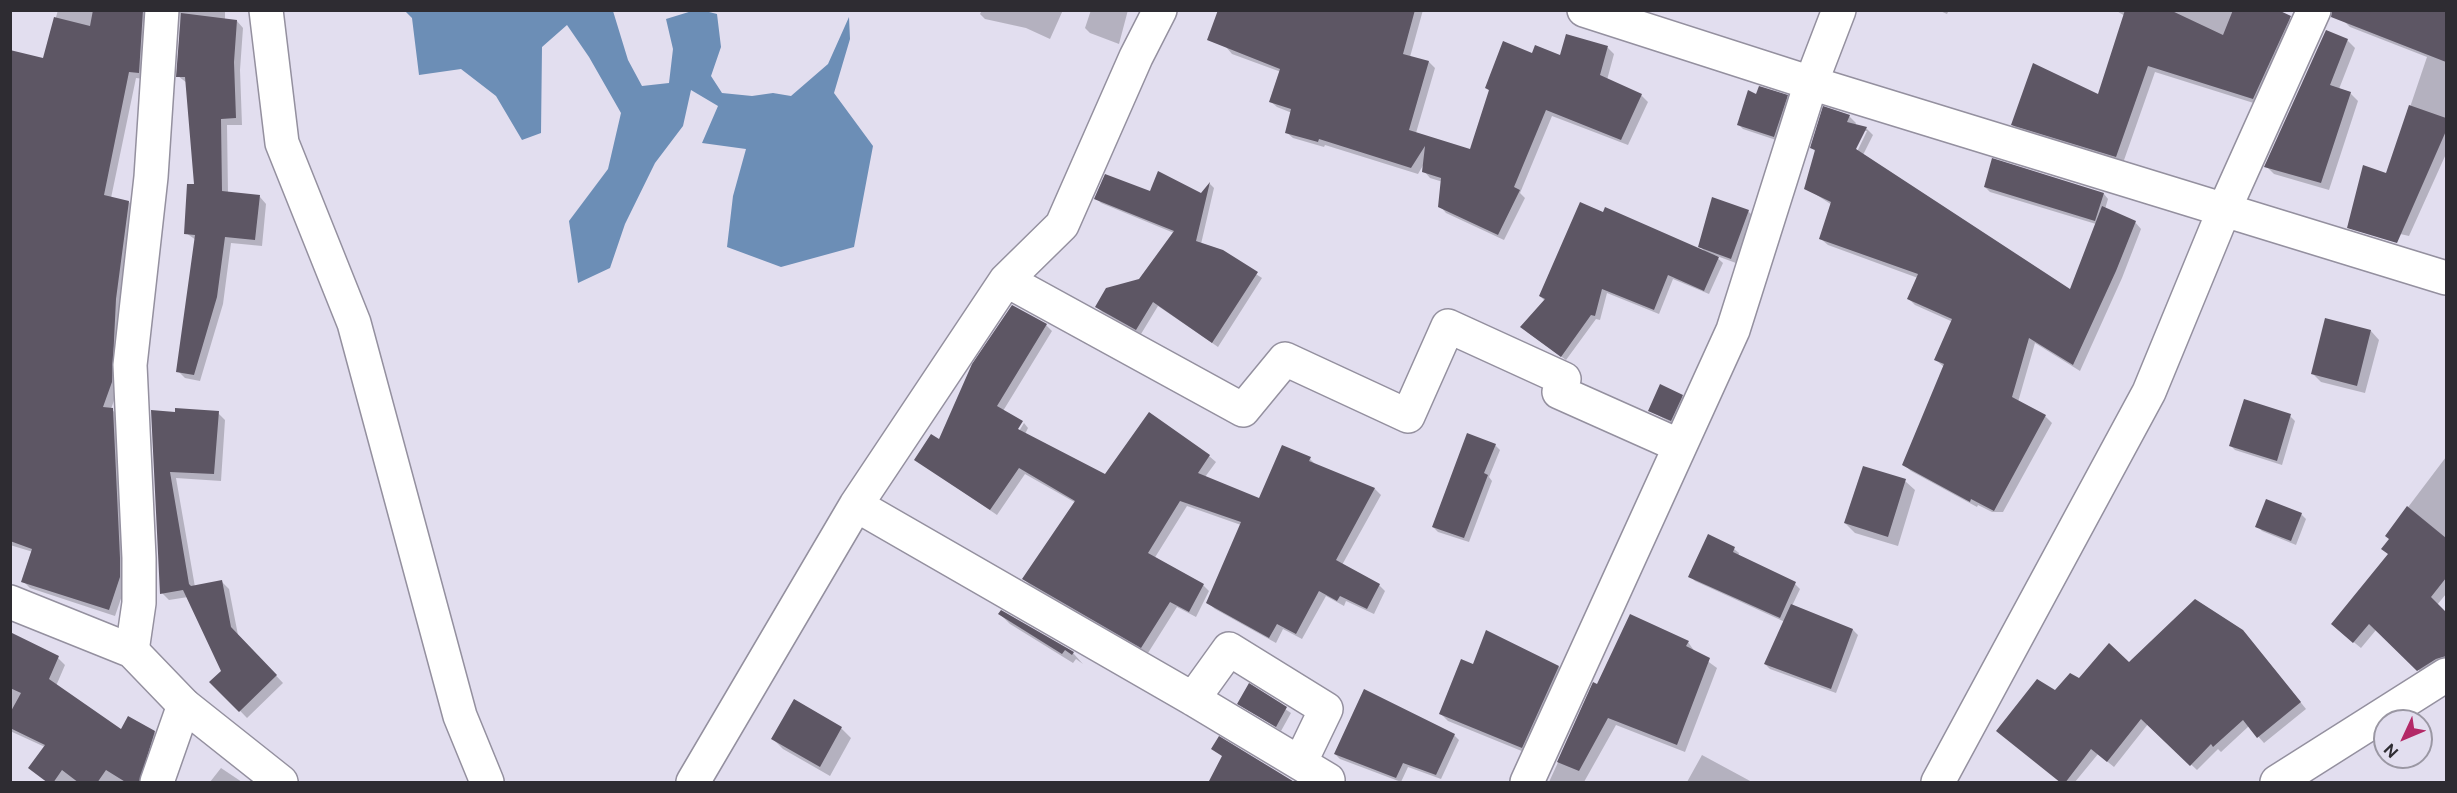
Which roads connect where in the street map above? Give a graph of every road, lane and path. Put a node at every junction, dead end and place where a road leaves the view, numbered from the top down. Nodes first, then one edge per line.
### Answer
1 (162, 10) edge
2 (266, 10) edge
3 (1160, 10) edge
4 (1584, 10) edge
5 (1839, 10) edge
6 (2314, 10) edge
7 (1811, 83) junction
8 (2224, 210) junction
9 (2446, 278) edge
10 (1006, 280) junction
11 (1680, 446) junction
12 (856, 505) junction
13 (10, 602) edge
14 (132, 651) junction
15 (2446, 675) edge
16 (1193, 699) junction
17 (184, 705) junction
18 (1300, 763) junction
19 (157, 783) edge
20 (281, 783) edge
21 (487, 783) edge
22 (693, 783) edge
23 (1327, 783) edge
24 (1527, 783) edge
25 (1938, 783) edge
26 (2277, 783) edge

1 - 14 street
2 - 21 street
3 - 10 street
4 - 7 street
5 - 7 street
6 - 8 street
7 - 8 street
7 - 11 street
8 - 9 street
8 - 25 street
10 - 11 street
10 - 12 street
11 - 24 street
12 - 16 street
12 - 22 street
13 - 14 street
14 - 17 street
15 - 26 street
16 - 18 street
16 - 18 street
17 - 19 street
17 - 20 street
18 - 23 street

